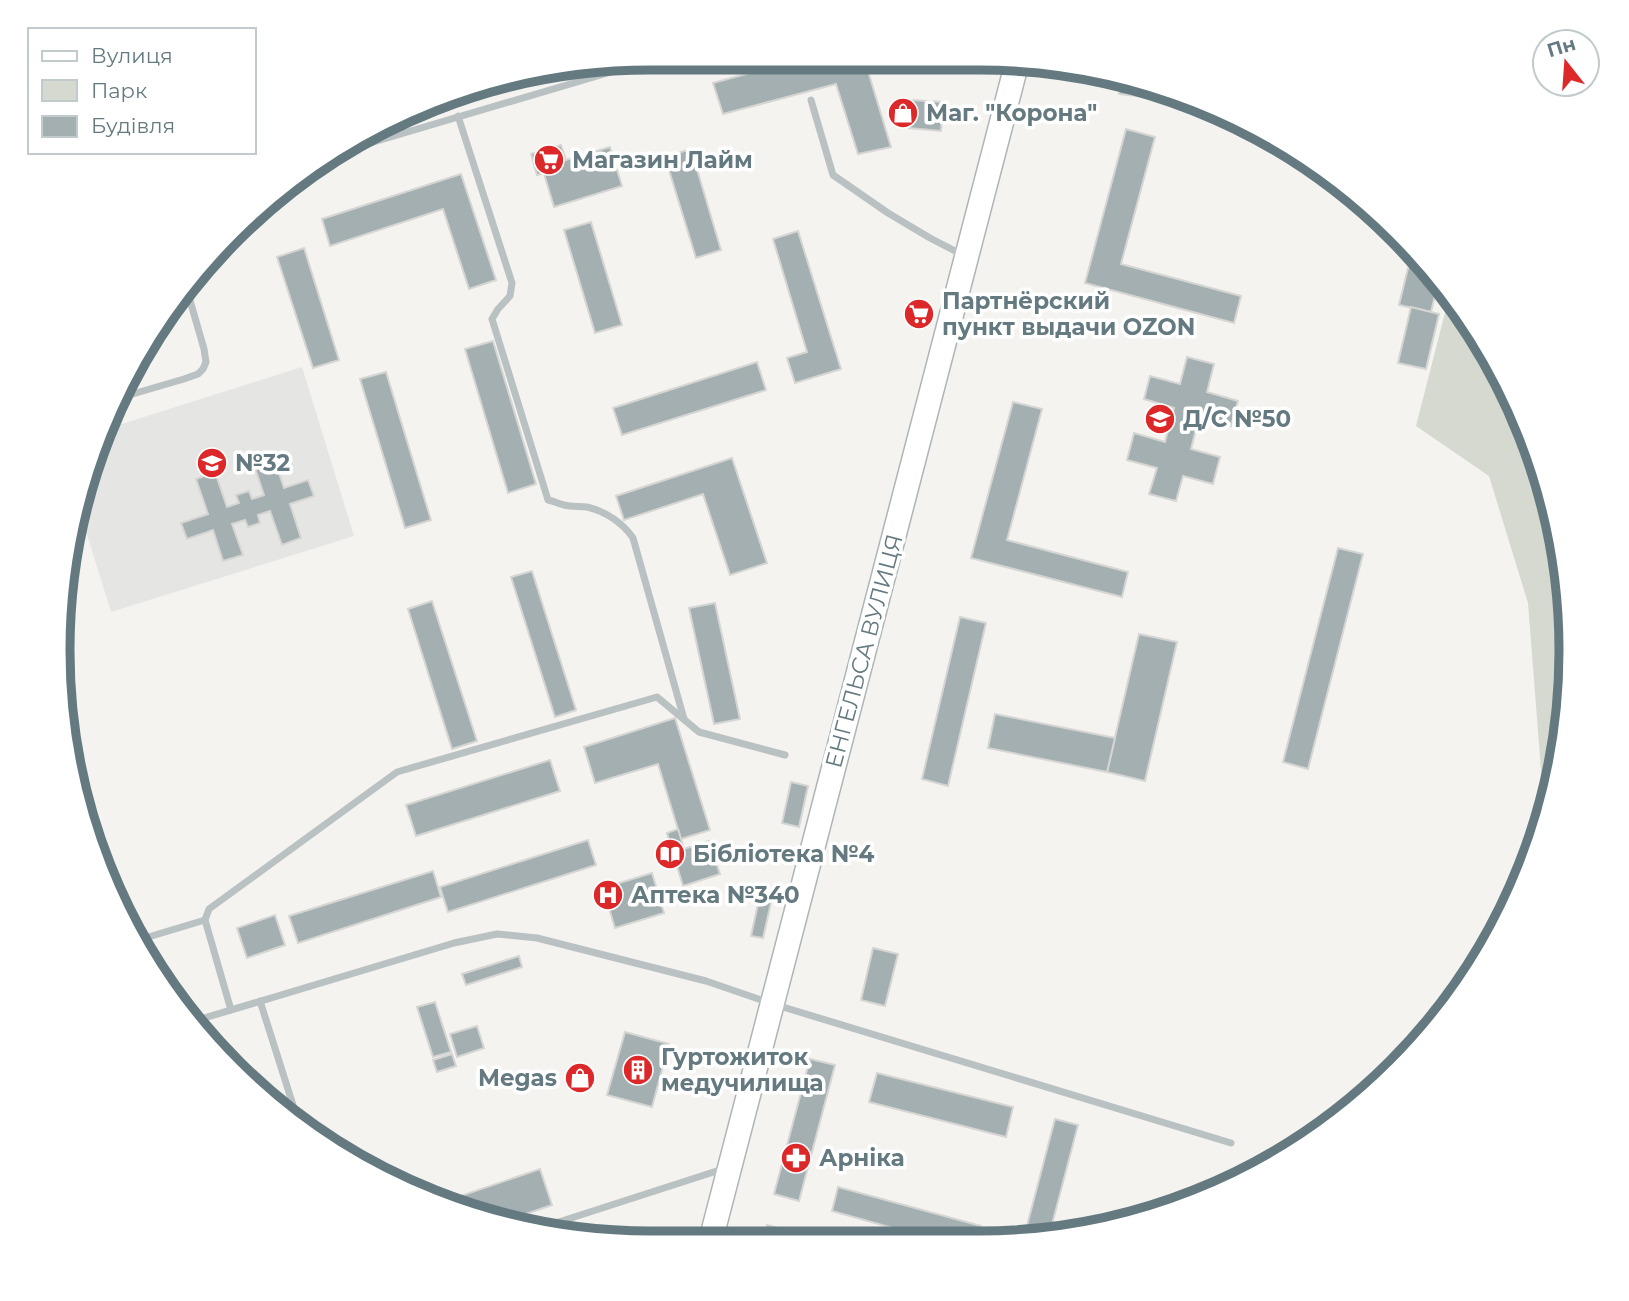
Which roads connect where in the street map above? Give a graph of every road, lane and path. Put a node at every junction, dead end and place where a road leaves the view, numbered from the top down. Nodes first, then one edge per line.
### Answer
1 (614, 71) edge
2 (1015, 71) edge
3 (811, 100) dead end
4 (458, 117) junction
5 (369, 143) edge
6 (966, 257) junction
7 (189, 298) edge
8 (130, 394) edge
9 (684, 719) junction
10 (785, 755) dead end
11 (205, 920) junction
12 (146, 938) edge
13 (260, 1001) junction
14 (773, 1004) junction
15 (231, 1010) junction
16 (202, 1019) edge
17 (295, 1109) edge
18 (1231, 1143) dead end
19 (730, 1167) junction
20 (556, 1223) edge
21 (713, 1231) edge

1 - 4 street
2 - 6 street, ЕНГЕЛЬСА ВУЛИЦЯ
3 - 6 street
4 - 5 street
4 - 9 street
6 - 14 street, ЕНГЕЛЬСА ВУЛИЦЯ
7 - 8 street
9 - 10 street
9 - 11 street
11 - 12 street
11 - 15 street
13 - 14 street
13 - 15 street
13 - 17 street
14 - 18 street
14 - 19 street, ЕНГЕЛЬСА ВУЛИЦЯ
15 - 16 street
19 - 20 street
19 - 21 street, ЕНГЕЛЬСА ВУЛИЦЯ

